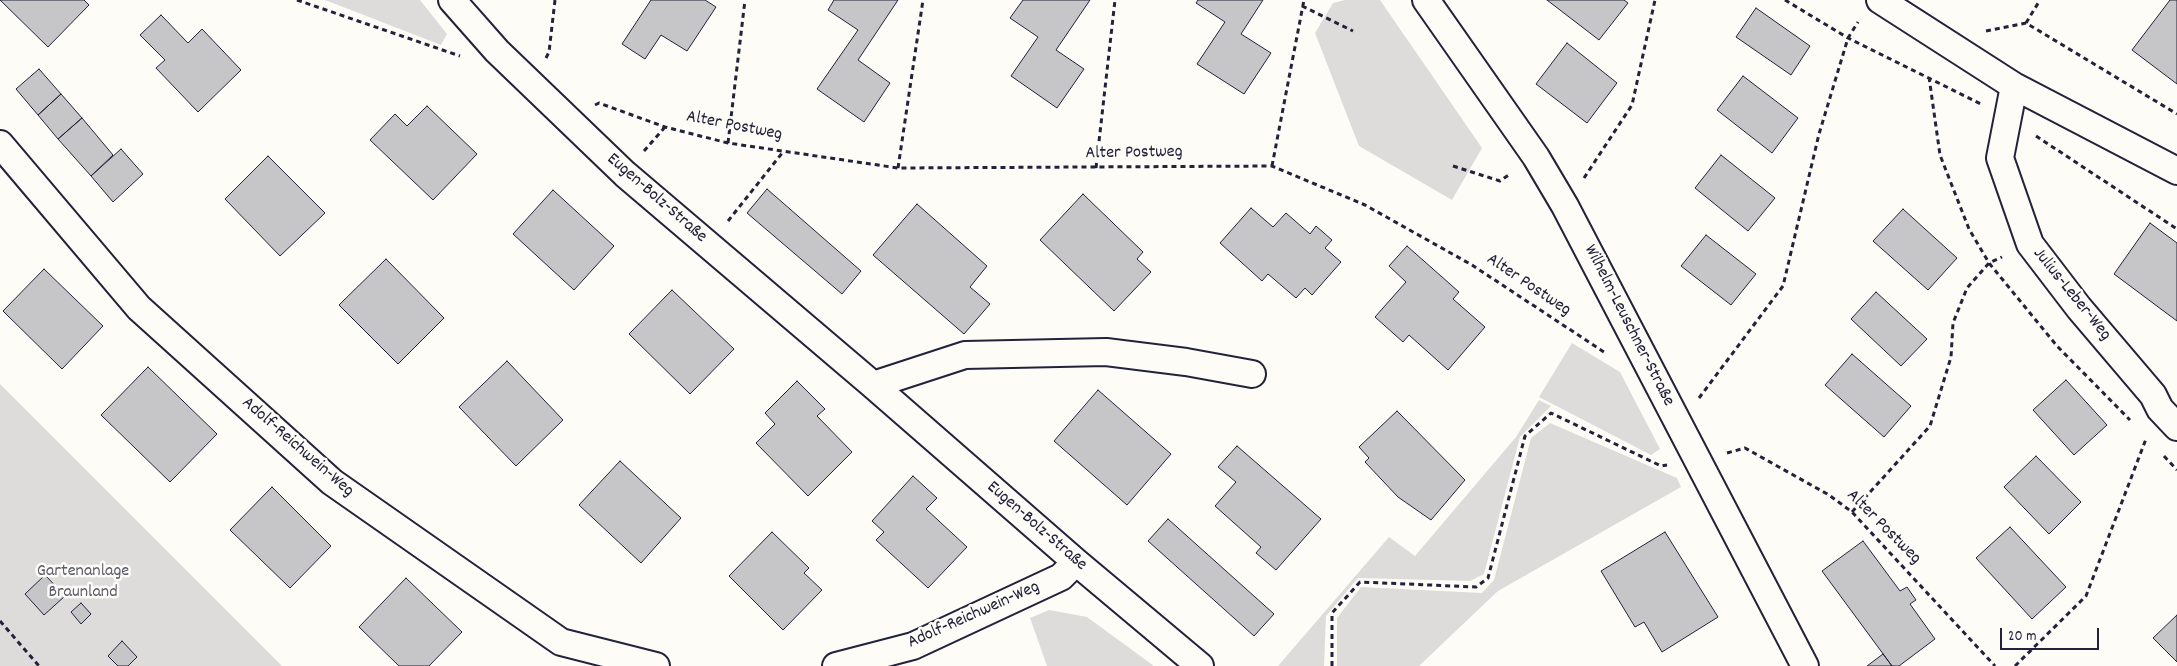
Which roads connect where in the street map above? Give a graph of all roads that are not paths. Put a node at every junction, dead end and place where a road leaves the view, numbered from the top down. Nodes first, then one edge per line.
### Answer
1 (452, 0) edge
2 (1426, 0) edge
3 (1880, 0) edge
4 (2014, 86) junction
5 (0, 144) edge
6 (2177, 171) edge
7 (1252, 374) dead end
8 (873, 385) junction
9 (2169, 418) edge
10 (1076, 562) junction
11 (656, 666) edge
12 (836, 666) edge
13 (1200, 666) edge
14 (1806, 666) edge

1 - 8 street, Eugen-Bolz-Straße
2 - 14 street, Wilhelm-Leuschner-Straße
3 - 4 street
4 - 6 street
4 - 9 street, Julius-Leber-Weg
5 - 11 street, Adolf-Reichwein-Weg
7 - 8 street
8 - 10 street, Eugen-Bolz-Straße
10 - 12 street, Adolf-Reichwein-Weg
10 - 13 street, Eugen-Bolz-Straße

